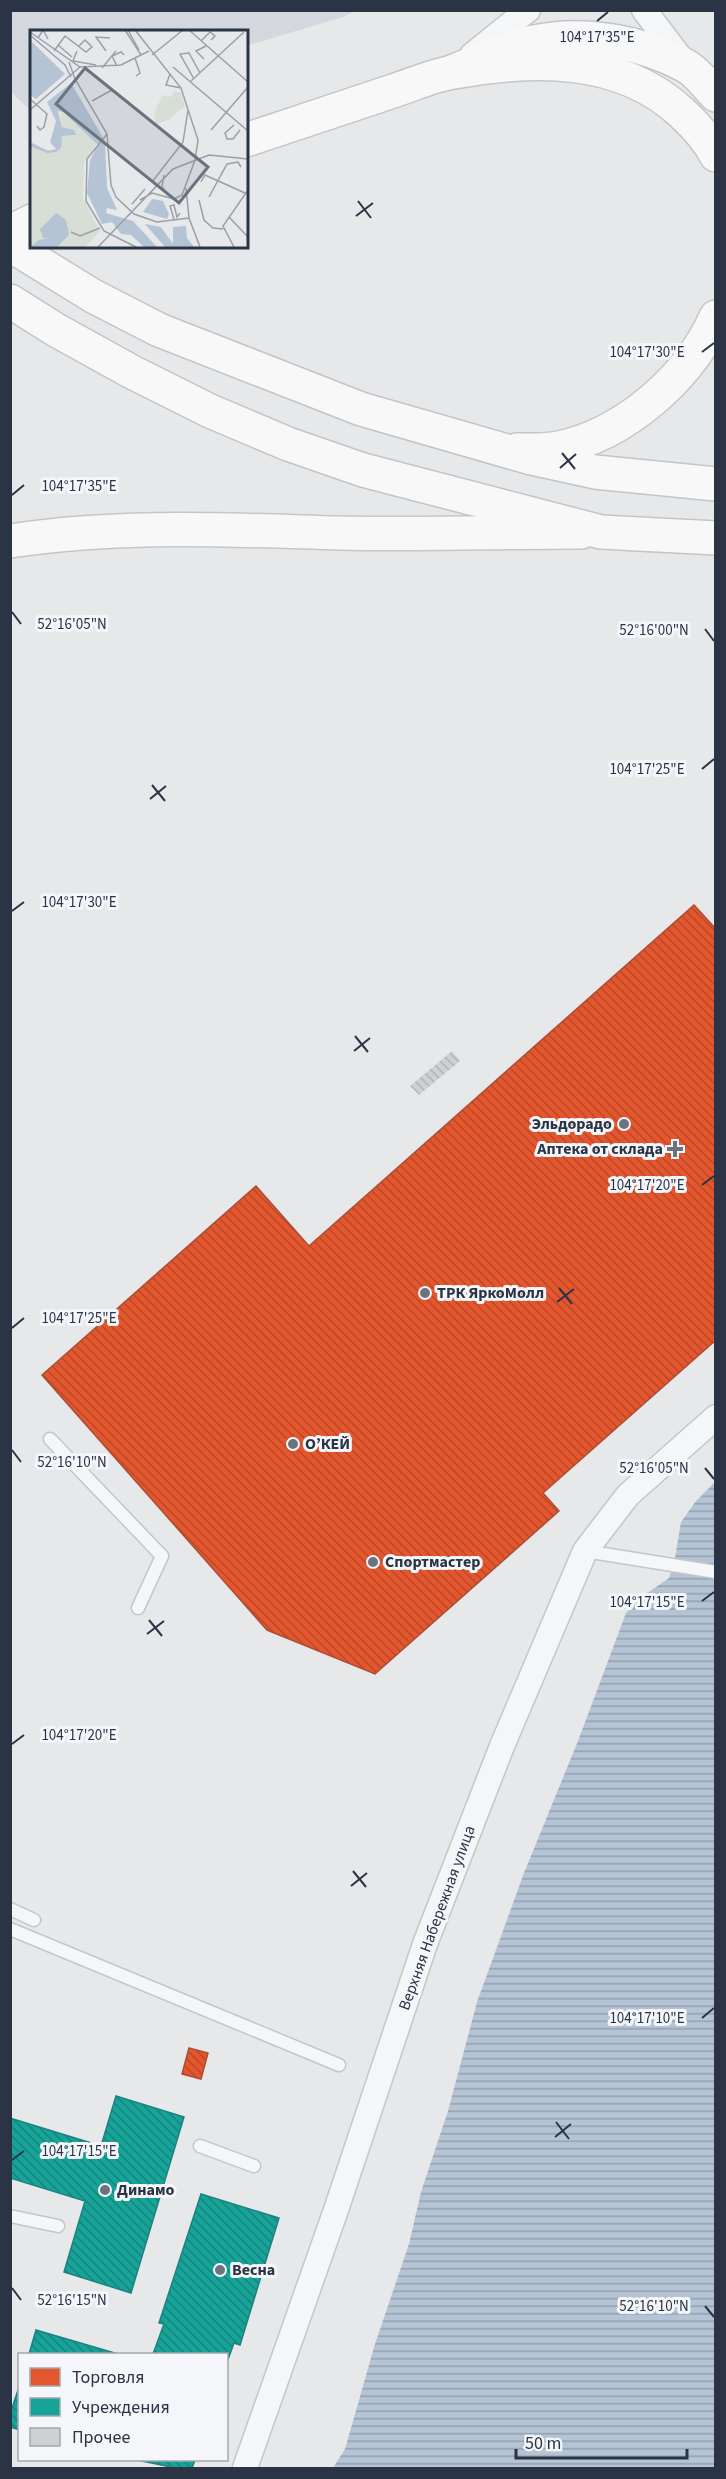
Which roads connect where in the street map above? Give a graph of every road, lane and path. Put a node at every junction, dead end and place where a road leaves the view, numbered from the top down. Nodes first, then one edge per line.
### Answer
1 (528, 10) edge
2 (644, 10) edge
3 (687, 67) junction
4 (452, 72) junction
5 (716, 95) edge
6 (248, 139) edge
7 (716, 155) edge
8 (30, 222) edge
9 (10, 232) edge
10 (10, 245) edge
11 (10, 301) edge
12 (716, 317) edge
13 (507, 450) junction
14 (716, 484) edge
15 (602, 532) junction
16 (716, 538) edge
17 (10, 541) edge
18 (716, 1417) edge
19 (50, 1439) dead end
20 (585, 1551) junction
21 (716, 1572) edge
22 (138, 1608) dead end
23 (10, 1909) edge
24 (34, 1920) dead end
25 (10, 1929) edge
26 (339, 2065) dead end
27 (200, 2146) dead end
28 (254, 2166) dead end
29 (10, 2216) edge
30 (58, 2226) dead end
31 (245, 2469) edge

1 - 4 street
2 - 3 street
3 - 4 main road
3 - 5 main road
4 - 6 main road
4 - 7 main road
8 - 9 main road
10 - 13 main road
11 - 15 main road
12 - 13 main road
13 - 14 main road
15 - 16 main road
15 - 17 main road
18 - 20 street, Верхняя Набережная улица
19 - 22 lane
20 - 21 lane
20 - 31 street, Верхняя Набережная улица
23 - 24 lane
25 - 26 lane
27 - 28 lane
29 - 30 lane

